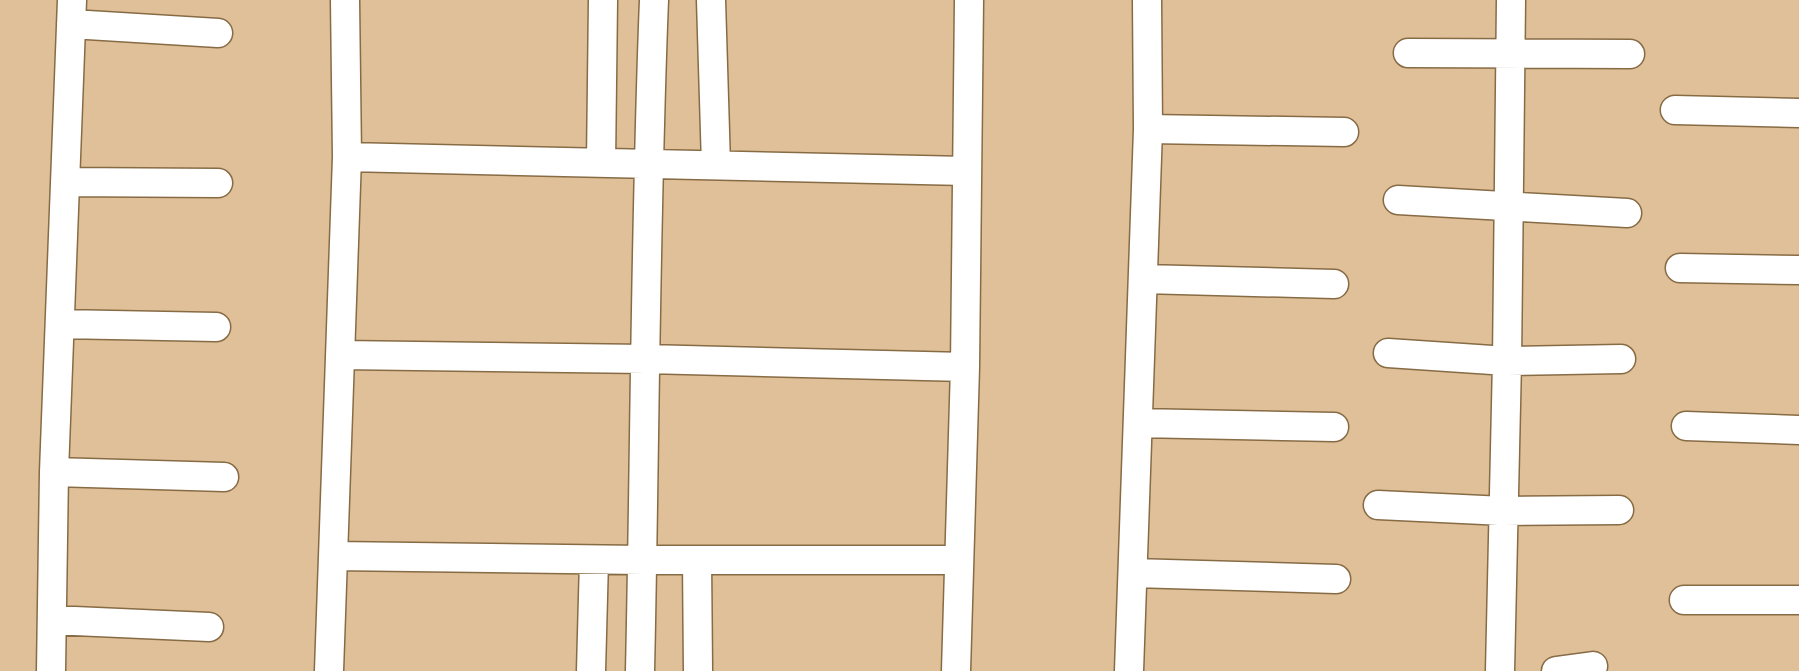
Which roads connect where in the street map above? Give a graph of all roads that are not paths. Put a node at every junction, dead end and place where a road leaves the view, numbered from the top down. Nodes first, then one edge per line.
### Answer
1 (345, 0) edge
2 (603, 0) edge
3 (654, 0) edge
4 (711, 0) edge
5 (969, 0) edge
6 (1147, 0) edge
7 (1511, 0) edge
8 (72, 12) edge
9 (218, 33) dead end
10 (1408, 52) dead end
11 (1509, 52) junction
12 (1630, 54) dead end
13 (1674, 110) dead end
14 (1799, 113) edge
15 (1148, 129) junction
16 (1344, 132) dead end
17 (347, 158) junction
18 (601, 163) junction
19 (647, 164) junction
20 (716, 165) junction
21 (966, 171) junction
22 (65, 182) junction
23 (218, 183) dead end
24 (1398, 200) dead end
25 (1509, 206) junction
26 (1627, 213) dead end
27 (1680, 268) dead end
28 (1799, 270) edge
29 (1143, 279) junction
30 (1334, 284) dead end
31 (60, 324) junction
32 (216, 327) dead end
33 (1388, 352) dead end
34 (341, 355) junction
35 (1621, 358) dead end
36 (646, 359) junction
37 (1507, 361) junction
38 (965, 367) junction
39 (1138, 423) junction
40 (1686, 426) dead end
41 (1334, 427) dead end
42 (1799, 430) edge
43 (54, 472) junction
44 (224, 477) dead end
45 (1378, 505) dead end
46 (1619, 510) dead end
47 (1504, 511) junction
48 (334, 556) junction
49 (594, 560) junction
50 (642, 560) junction
51 (697, 560) junction
52 (959, 560) junction
53 (1133, 573) junction
54 (1336, 579) dead end
55 (1684, 600) dead end
56 (1799, 600) edge
57 (52, 620) junction
58 (209, 627) dead end
59 (1593, 666) dead end
60 (51, 671) edge
61 (329, 671) edge
62 (591, 671) edge
63 (640, 671) edge
64 (698, 671) edge
65 (956, 671) edge
66 (1129, 671) edge
67 (1500, 671) edge
68 (1556, 671) edge

1 - 17 street
2 - 18 street
3 - 19 street
4 - 20 street
5 - 21 street
6 - 15 street
7 - 11 street
8 - 9 street
8 - 22 street
10 - 11 street
11 - 12 street
11 - 25 street
13 - 14 street
15 - 16 street
15 - 29 street
17 - 18 street
17 - 34 street
18 - 19 street
19 - 20 street
19 - 36 street
20 - 21 street
21 - 38 street
22 - 23 street
22 - 31 street
24 - 25 street
25 - 26 street
25 - 37 street
27 - 28 street
29 - 30 street
29 - 39 street
31 - 32 street
31 - 43 street
33 - 37 street
34 - 36 street
34 - 48 street
35 - 37 street
36 - 38 street
36 - 50 street
37 - 47 street
38 - 52 street
39 - 41 street
39 - 53 street
40 - 42 street
43 - 44 street
43 - 57 street
45 - 47 street
46 - 47 street
47 - 67 street
48 - 49 street
48 - 61 street
49 - 50 street
49 - 62 street
50 - 51 street
50 - 63 street
51 - 52 street
51 - 64 street
52 - 65 street
53 - 54 street
53 - 66 street
55 - 56 street
57 - 58 street
57 - 60 street
59 - 68 street

